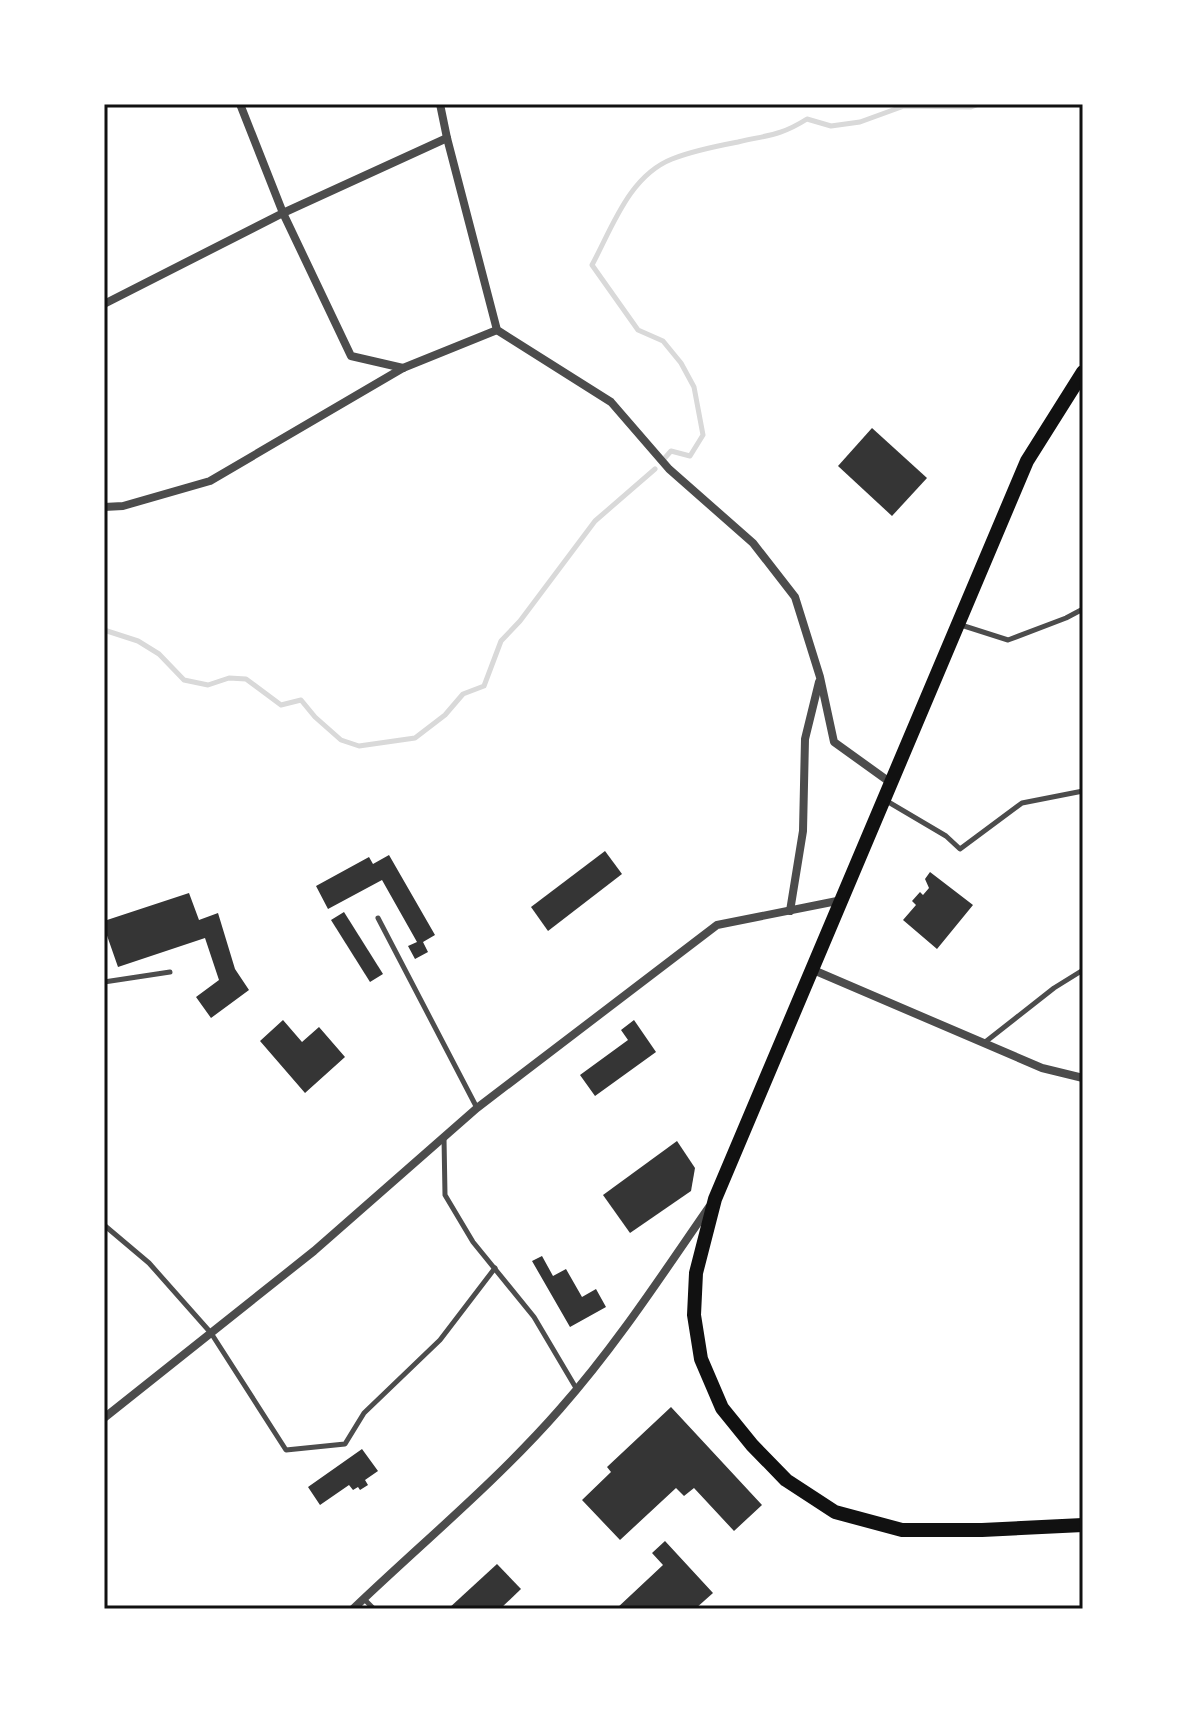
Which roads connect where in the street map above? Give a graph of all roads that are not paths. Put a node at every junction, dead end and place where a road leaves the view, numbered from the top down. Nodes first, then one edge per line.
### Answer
1 (240, 104) edge
2 (440, 104) edge
3 (447, 138) junction
4 (283, 213) junction
5 (104, 304) edge
6 (497, 330) junction
7 (403, 368) junction
8 (1081, 380) edge
9 (104, 507) edge
10 (1083, 609) edge
11 (958, 624) junction
12 (820, 677) junction
13 (891, 783) junction
14 (1083, 791) edge
15 (884, 799) junction
16 (842, 900) junction
17 (790, 911) junction
18 (378, 918) dead end
19 (811, 969) junction
20 (1083, 970) edge
21 (170, 972) dead end
22 (104, 982) edge
23 (984, 1043) junction
24 (1083, 1078) edge
25 (477, 1108) junction
26 (444, 1137) junction
27 (715, 1199) junction
28 (104, 1225) edge
29 (495, 1268) junction
30 (211, 1333) junction
31 (576, 1388) junction
32 (104, 1418) edge
33 (1083, 1525) edge
34 (364, 1599) junction
35 (353, 1609) edge
36 (374, 1609) edge

1 - 4 street
2 - 3 street
3 - 4 street
3 - 6 street
4 - 5 street
4 - 7 street
6 - 7 street
6 - 12 street
7 - 9 street
8 - 11 main road
10 - 11 lane
11 - 13 main road
12 - 13 street
12 - 17 street
13 - 15 main road
14 - 15 lane
15 - 16 main road
16 - 17 street
16 - 19 main road
17 - 25 street
18 - 25 lane
19 - 23 street
19 - 27 main road
20 - 23 lane
21 - 22 lane
23 - 24 street
25 - 26 street
26 - 29 lane
26 - 30 street
27 - 31 street
27 - 33 main road
28 - 30 lane
29 - 30 lane
29 - 31 lane
30 - 32 street
31 - 34 street
34 - 35 street
34 - 36 lane

